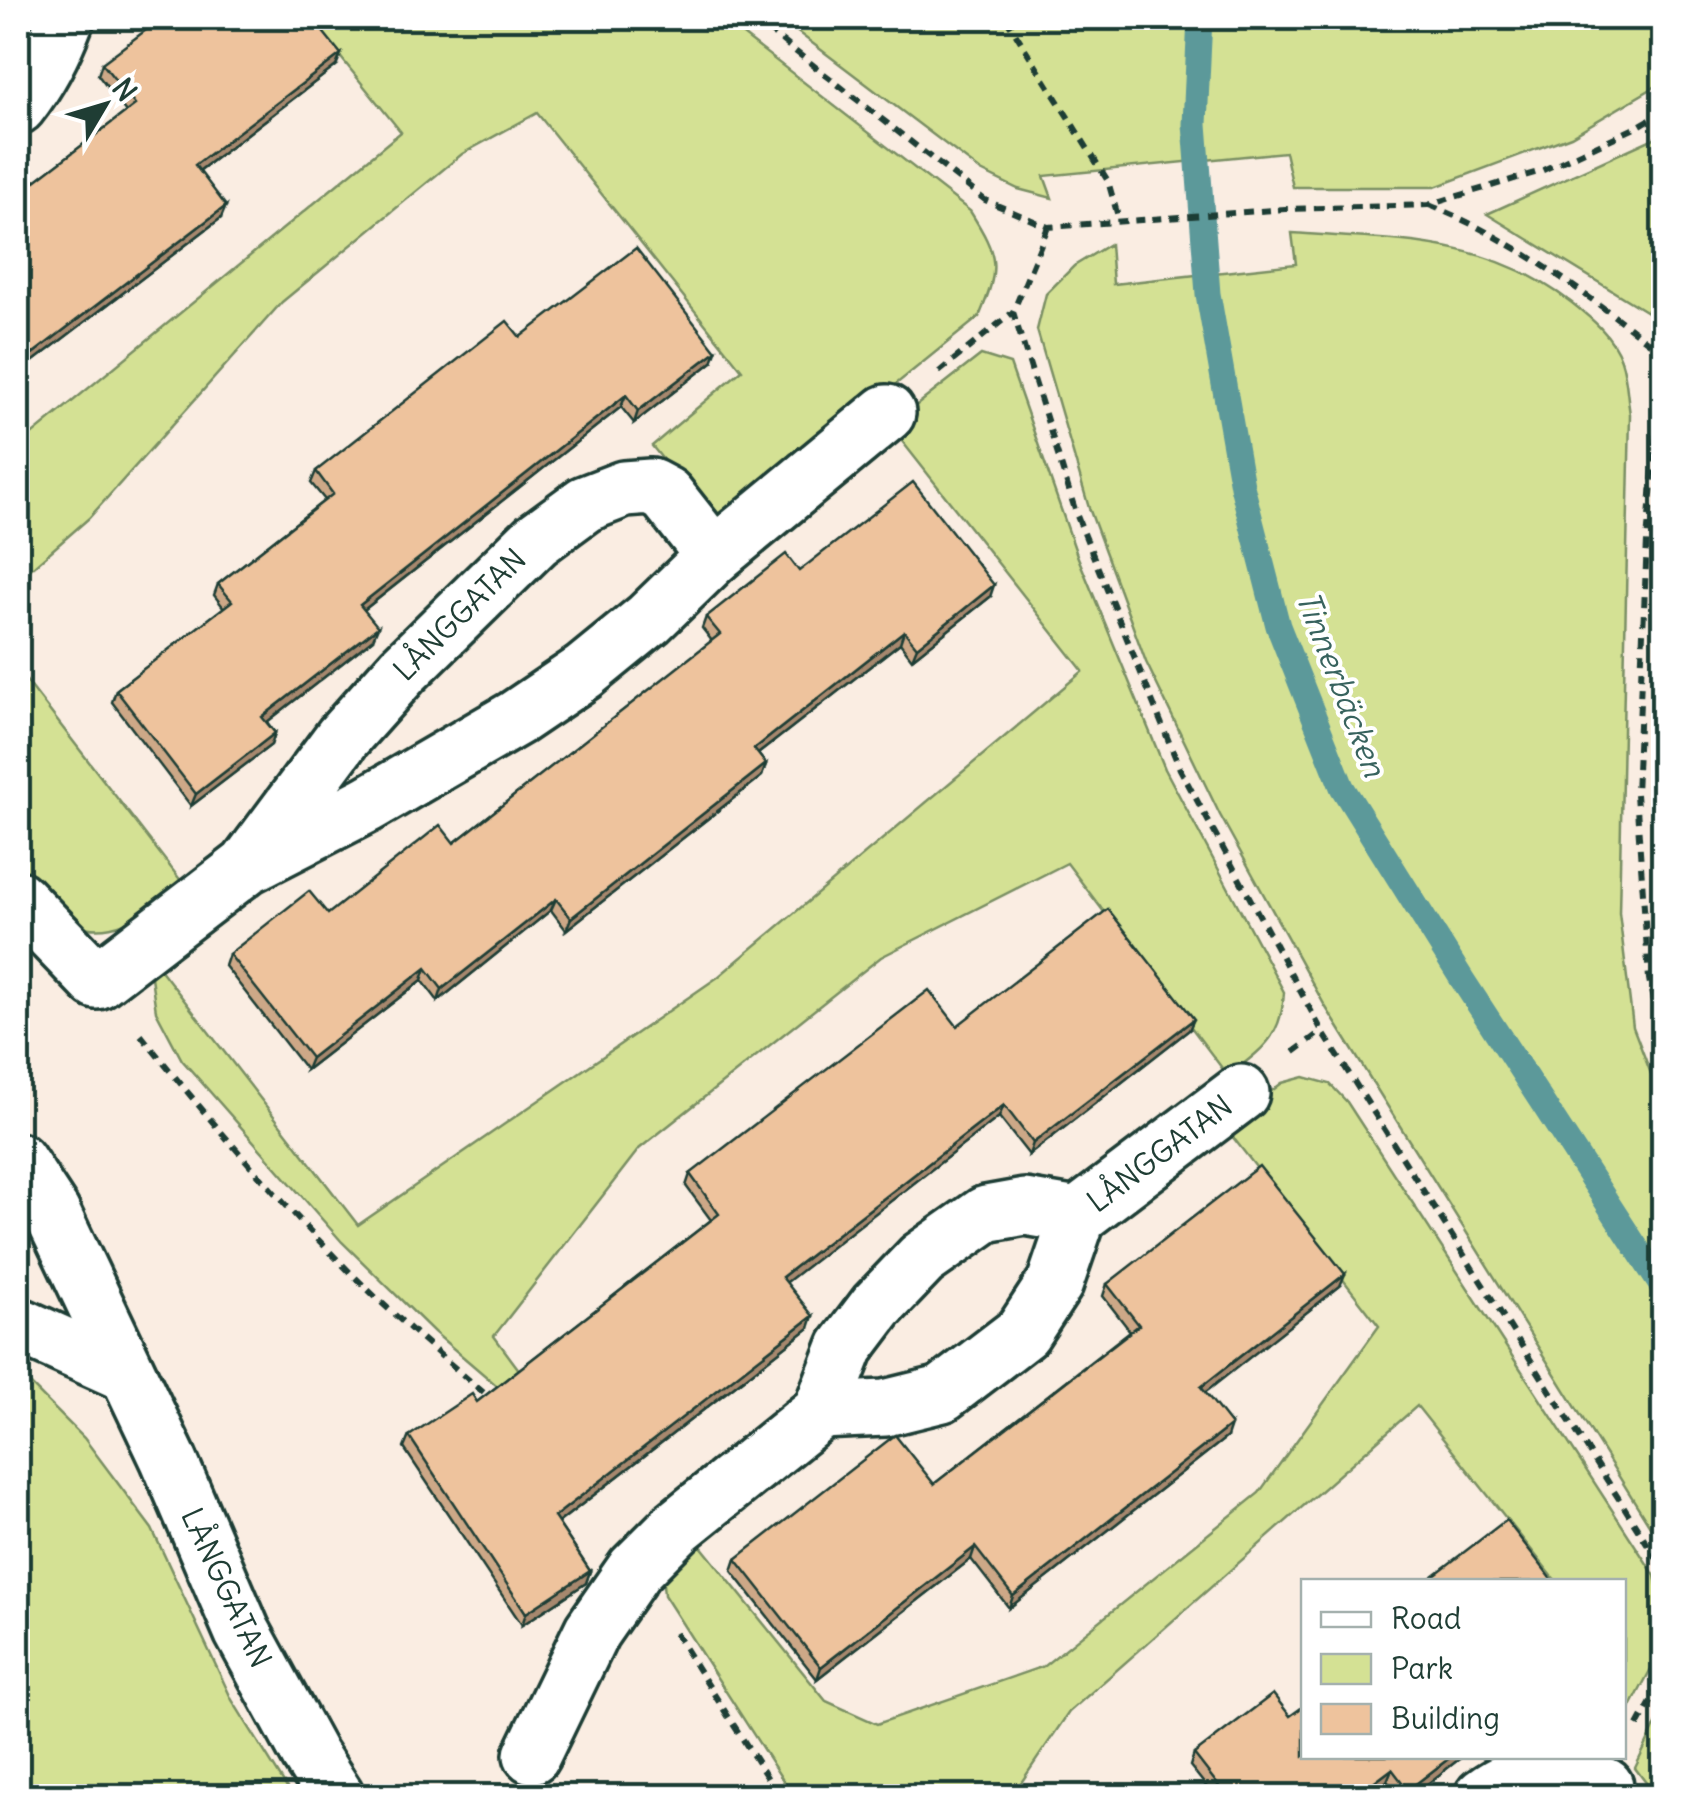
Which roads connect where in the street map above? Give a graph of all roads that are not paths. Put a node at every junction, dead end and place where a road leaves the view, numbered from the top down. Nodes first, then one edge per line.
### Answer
1 (66, 18) edge
2 (18, 106) edge
3 (887, 413) road end
4 (714, 556) junction
5 (247, 866) junction
6 (18, 898) edge
7 (1241, 1093) dead end
8 (18, 1161) edge
9 (1078, 1216) junction
10 (18, 1325) edge
11 (127, 1374) junction
12 (820, 1411) junction
13 (532, 1755) dead end
14 (336, 1796) edge
15 (1483, 1796) edge
16 (1599, 1796) edge

1 - 2 street
3 - 4 street, LÅNGGATAN
4 - 5 street, LÅNGGATAN
4 - 5 street, LÅNGGATAN
5 - 6 street, LÅNGGATAN
7 - 9 street, LÅNGGATAN
8 - 11 street, LÅNGGATAN
9 - 12 street, LÅNGGATAN
9 - 12 street, LÅNGGATAN
10 - 11 street
11 - 14 street, LÅNGGATAN
12 - 13 street, LÅNGGATAN
15 - 16 street

